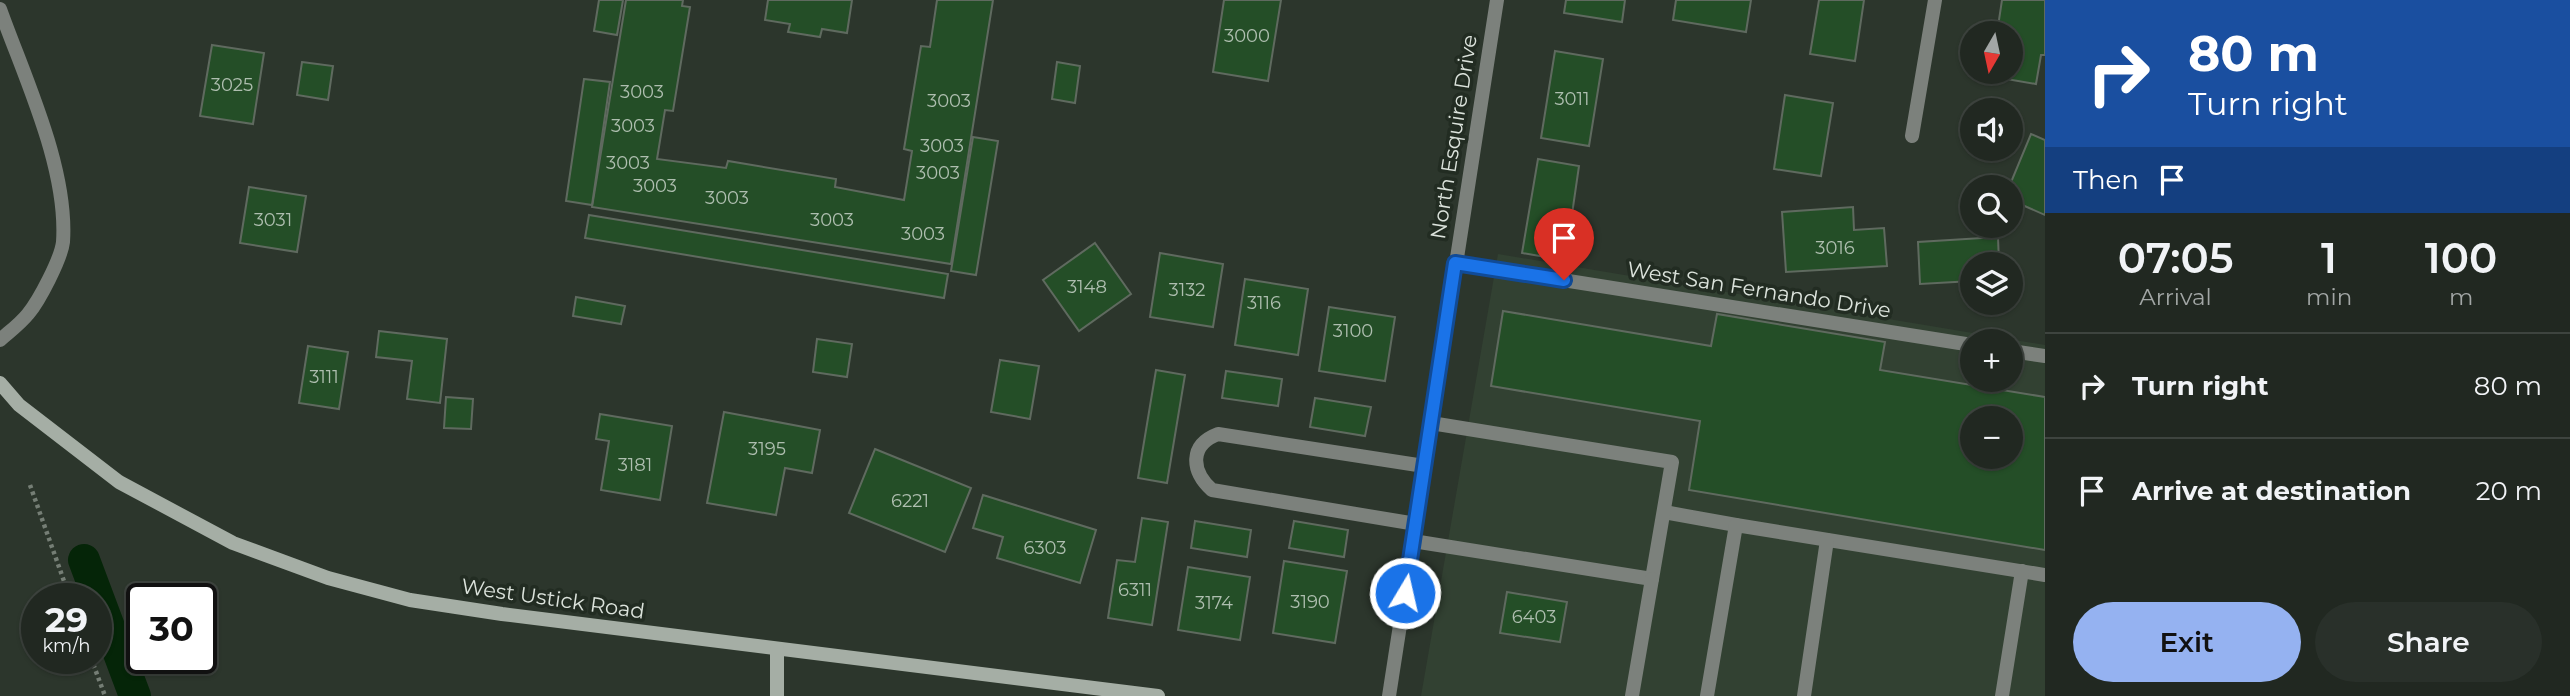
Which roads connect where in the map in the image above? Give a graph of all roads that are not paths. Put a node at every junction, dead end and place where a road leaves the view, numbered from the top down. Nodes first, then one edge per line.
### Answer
1 (1497, 0) edge
2 (1935, 0) edge
3 (0, 9) edge
4 (1912, 136) dead end
5 (1455, 263) junction
6 (0, 340) edge
7 (1960, 343) edge
8 (2023, 353) edge
9 (2045, 356) edge
10 (0, 383) edge
11 (1431, 423) junction
12 (1424, 466) junction
13 (1664, 512) junction
14 (1416, 524) junction
15 (1736, 525) junction
16 (1827, 540) junction
17 (1413, 541) junction
18 (2022, 572) junction
19 (2045, 575) edge
20 (1652, 579) junction
21 (777, 649) junction
22 (777, 696) edge
23 (1158, 696) edge
24 (1389, 696) edge
25 (1632, 696) edge
26 (1707, 696) edge
27 (1804, 696) edge
28 (2002, 696) edge

1 - 5 street, North Esquire Drive
2 - 4 street
3 - 6 street
5 - 7 street, West San Fernando Drive
5 - 11 street, North Esquire Drive
8 - 9 street
10 - 21 main road, West Ustick Road
11 - 12 street, North Esquire Drive
11 - 13 street
12 - 14 street, North Esquire Drive
12 - 14 street
13 - 15 street
13 - 20 street
14 - 17 street, North Esquire Drive
15 - 16 street
15 - 26 street
16 - 18 street
16 - 27 street
17 - 20 street
17 - 24 street, North Esquire Drive
18 - 19 street
18 - 28 street
20 - 25 street
21 - 22 main road
21 - 23 main road, West Ustick Road

